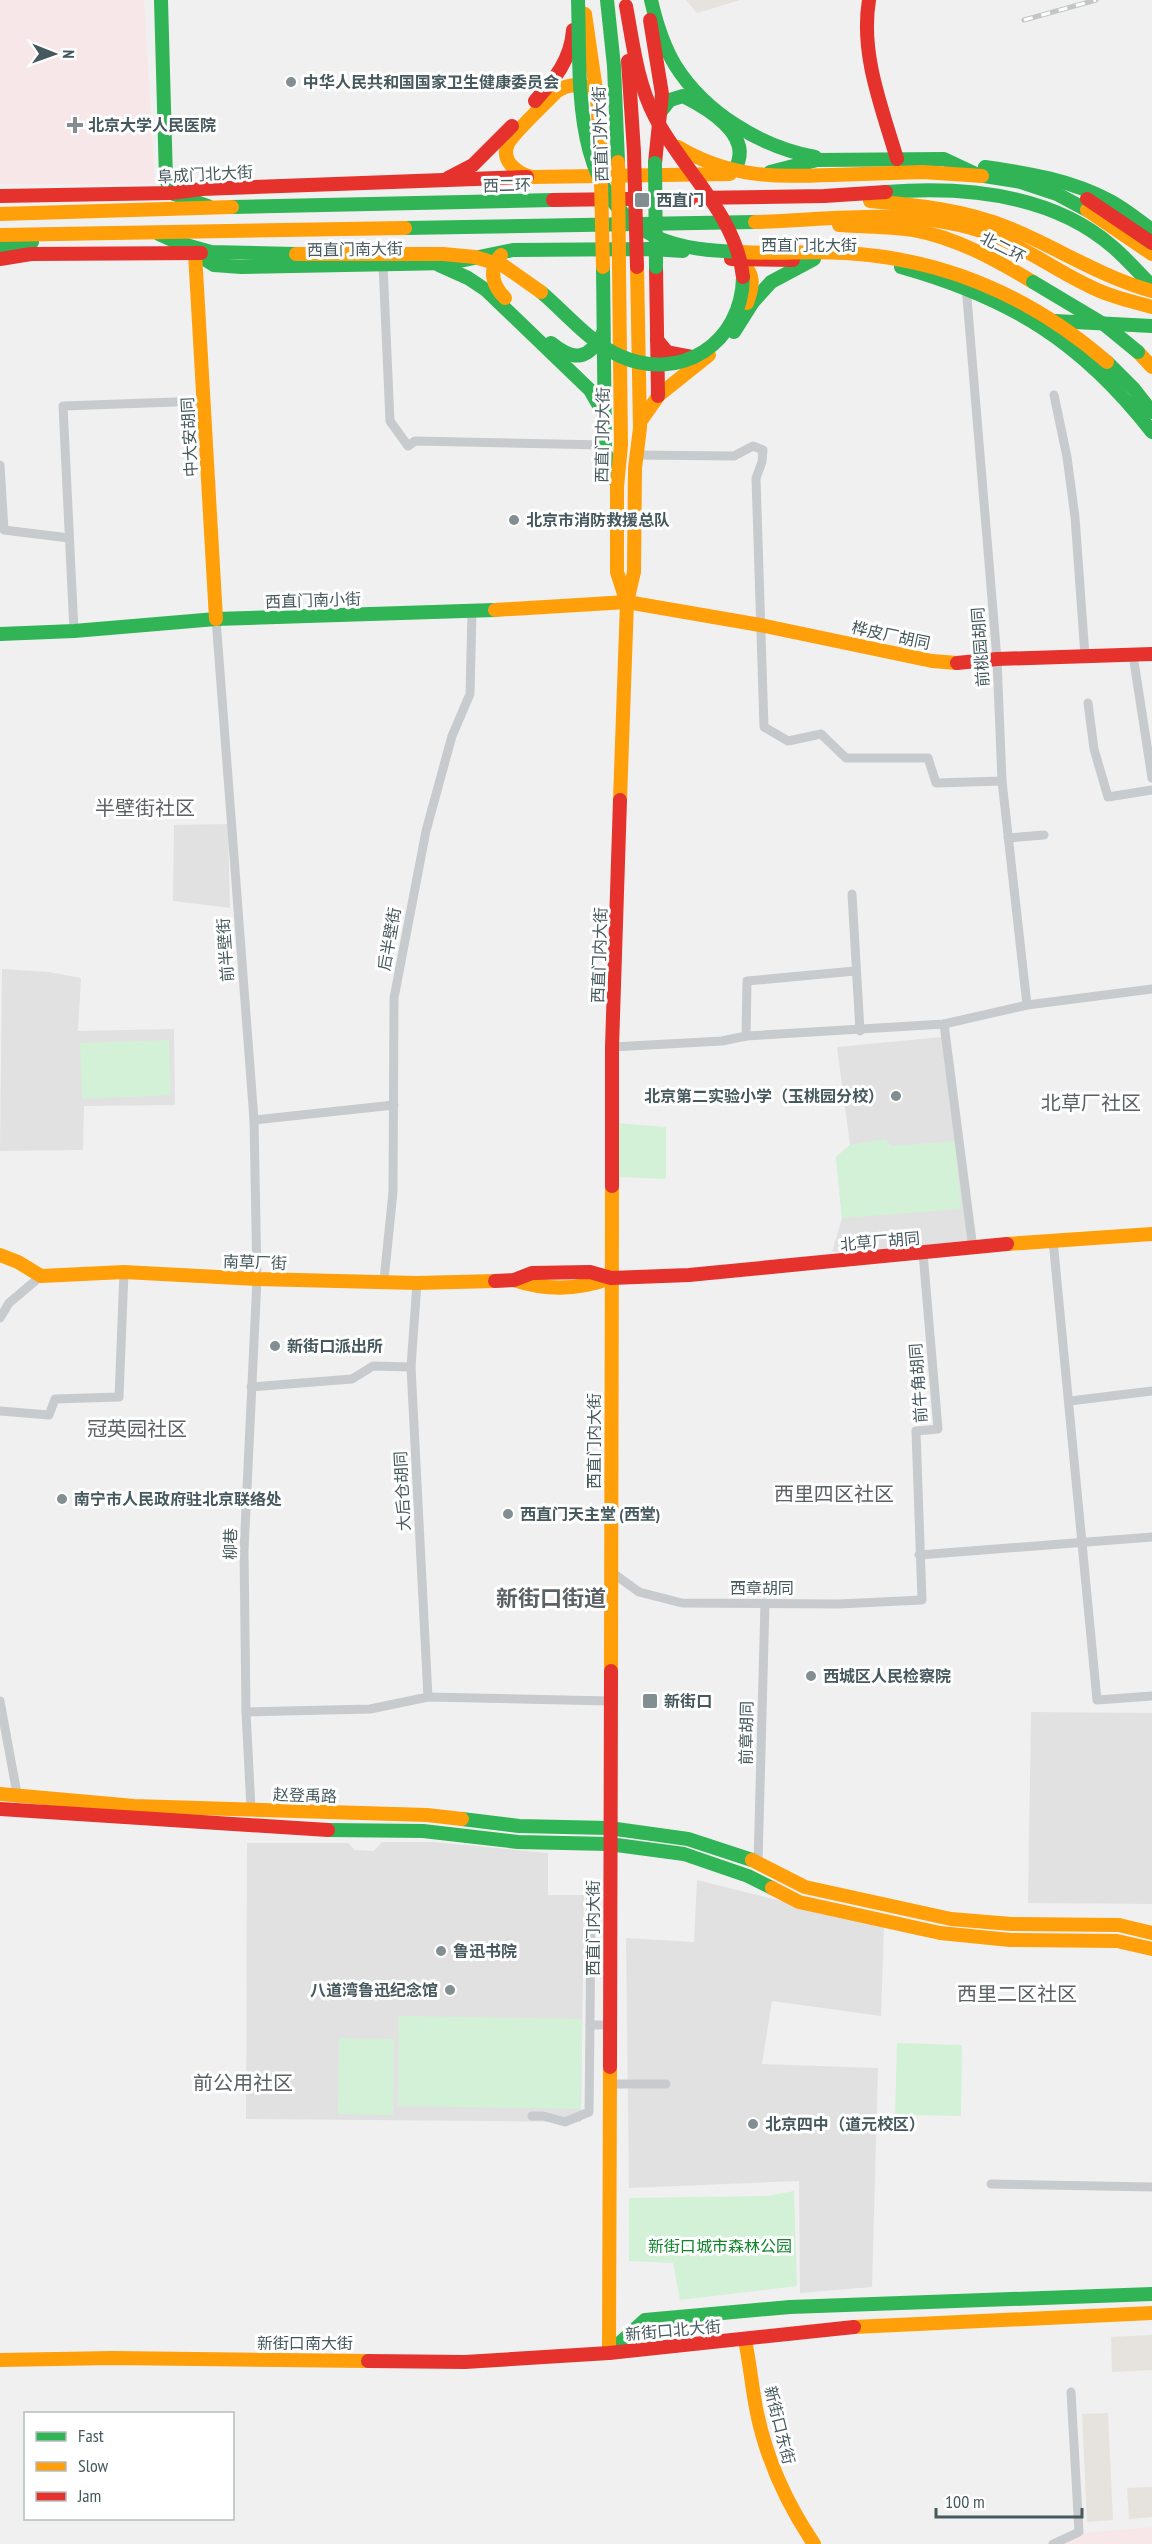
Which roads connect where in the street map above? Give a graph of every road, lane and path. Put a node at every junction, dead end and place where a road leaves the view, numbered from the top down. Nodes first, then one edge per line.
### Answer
1 (161, 0) edge
2 (572, 0) edge
3 (580, 0) edge
4 (607, 0) edge
5 (650, 0) edge
6 (869, 0) edge
7 (626, 3) edge
8 (596, 91) junction
9 (662, 110) junction
10 (673, 143) junction
11 (936, 158) junction
12 (841, 159) junction
13 (897, 159) junction
14 (923, 172) junction
15 (722, 174) junction
16 (743, 174) junction
17 (982, 176) junction
18 (532, 177) junction
19 (1048, 179) junction
20 (438, 181) junction
21 (171, 193) junction
22 (0, 196) edge
23 (824, 196) junction
24 (1014, 197) junction
25 (217, 209) junction
26 (0, 214) edge
27 (812, 221) junction
28 (1152, 230) edge
29 (149, 232) junction
30 (66, 233) junction
31 (0, 235) edge
32 (1152, 243) edge
33 (0, 248) edge
34 (191, 249) junction
35 (517, 250) junction
36 (1152, 254) edge
37 (730, 259) junction
38 (814, 259) junction
39 (0, 260) edge
40 (383, 264) junction
41 (431, 264) junction
42 (619, 267) joint
43 (637, 267) joint
44 (966, 286) junction
45 (1152, 286) edge
46 (1152, 291) edge
47 (1152, 307) edge
48 (1035, 321) junction
49 (1152, 326) edge
50 (604, 332) junction
51 (657, 340) junction
52 (1152, 367) edge
53 (1054, 395) dead end
54 (658, 396) junction
55 (203, 401) junction
56 (1152, 412) edge
57 (605, 416) junction
58 (640, 422) junction
59 (1152, 432) edge
60 (605, 445) junction
61 (636, 455) junction
62 (0, 465) edge
63 (617, 490) junction
64 (69, 538) junction
65 (627, 602) junction
66 (472, 611) junction
67 (216, 619) junction
68 (760, 625) junction
69 (74, 631) junction
70 (0, 634) edge
71 (1152, 654) edge
72 (1133, 655) junction
73 (1085, 656) junction
74 (997, 659) junction
75 (1088, 703) dead end
76 (1152, 778) edge
77 (1002, 781) junction
78 (1152, 790) edge
79 (1044, 835) dead end
80 (1008, 838) junction
81 (852, 894) dead end
82 (855, 971) junction
83 (1152, 989) edge
84 (1027, 1005) junction
85 (945, 1024) junction
86 (860, 1031) junction
87 (746, 1036) junction
88 (612, 1047) junction
89 (394, 1105) junction
90 (254, 1120) junction
91 (1152, 1234) edge
92 (1053, 1240) junction
93 (973, 1249) junction
94 (923, 1253) junction
95 (0, 1255) edge
96 (124, 1272) junction
97 (41, 1276) junction
98 (611, 1278) junction
99 (257, 1279) junction
100 (384, 1280) junction
101 (417, 1283) junction
102 (0, 1318) edge
103 (411, 1367) junction
104 (251, 1387) junction
105 (1152, 1391) edge
106 (1070, 1401) junction
107 (0, 1411) edge
108 (1152, 1537) edge
109 (1082, 1543) junction
110 (919, 1555) junction
111 (610, 1571) junction
112 (922, 1600) joint
113 (765, 1604) junction
114 (1152, 1696) edge
115 (428, 1697) junction
116 (0, 1701) edge
117 (610, 1701) junction
118 (246, 1712) junction
119 (0, 1794) edge
120 (18, 1795) junction
121 (0, 1809) edge
122 (251, 1809) junction
123 (18, 1810) junction
124 (609, 1828) junction
125 (609, 1844) junction
126 (758, 1863) junction
127 (591, 1895) dead end
128 (1152, 1933) edge
129 (1152, 1949) edge
130 (590, 2025) junction
131 (610, 2025) junction
132 (610, 2084) junction
133 (666, 2084) dead end
134 (532, 2115) dead end
135 (991, 2184) dead end
136 (1152, 2187) edge
137 (1152, 2294) edge
138 (1152, 2313) edge
139 (745, 2340) junction
140 (609, 2353) junction
141 (0, 2360) edge
142 (1071, 2392) dead end
143 (814, 2544) edge
144 (1053, 2544) edge

1 - 21 main road
2 - 20 main road
3 - 8 main road
3 - 56 main road, bridge
4 - 42 main road, 西直门外大街, bridge
5 - 9 main road
5 - 12 main road
6 - 13 main road
7 - 10 main road, bridge
7 - 43 main road, 西直门外大街, bridge
8 - 18 main road
8 - 50 main road, bridge
9 - 15 main road
9 - 51 main road, bridge
10 - 16 main road, bridge
10 - 34 main road, bridge
11 - 13 main road
11 - 17 main road
11 - 19 main road
12 - 13 main road
12 - 16 main road
14 - 16 main road, bridge
14 - 17 main road
14 - 24 main road
15 - 16 main road
15 - 18 main road
17 - 36 main road
18 - 20 main road
19 - 28 main road
19 - 32 main road
20 - 21 main road, 阜成门北大街
21 - 22 main road, 阜成门北大街
21 - 25 main road
23 - 24 main road, 西二环
23 - 25 main road, 西二环
23 - 46 main road
24 - 45 main road
25 - 26 main road, 西二环
27 - 29 main road
27 - 47 main road, 西直门北大街
27 - 52 main road, 北二环, bridge
29 - 30 main road
29 - 34 main road
30 - 31 main road
30 - 33 main road
34 - 39 main road
34 - 40 main road, 西直门南大街
34 - 55 main road, 中大安胡同
35 - 37 main road, 西直门北大街
35 - 41 main road, 西直门南大街
35 - 50 main road
37 - 38 main road, 西直门北大街
37 - 51 main road
38 - 44 main road, 西直门北大街
38 - 54 main road
40 - 41 main road, 西直门南大街
40 - 60 street
41 - 57 main road
42 - 63 main road, 西直门内大街
43 - 58 main road, 西直门内大街
44 - 48 main road, 西直门北大街
44 - 74 street, 前桃园胡同
48 - 49 main road
48 - 59 main road, 西直门北大街
50 - 57 main road
51 - 54 main road
53 - 73 street
54 - 58 main road
55 - 64 street
55 - 67 main road, 中大安胡同
57 - 60 main road
58 - 61 main road, 西直门内大街
60 - 63 main road
61 - 65 main road, 西直门内大街
61 - 68 street
62 - 64 street
63 - 65 main road, 西直门内大街
64 - 69 street
65 - 66 main road, 西直门南小街
65 - 68 main road, 桦皮厂胡同
65 - 88 main road, 西直门内大街
66 - 67 main road, 西直门南小街
66 - 89 street, 后半壁街
67 - 69 main road, 西直门南小街
67 - 90 street, 前半壁街
68 - 74 main road, 桦皮厂胡同
68 - 77 street
69 - 70 main road, 西直门南小街
71 - 72 main road, 桦皮厂胡同
72 - 73 main road, 桦皮厂胡同
72 - 76 street
73 - 74 main road, 桦皮厂胡同
74 - 77 street, 前桃园胡同
75 - 78 street
77 - 80 street, 前桃园胡同
79 - 80 street
80 - 84 street, 前桃园胡同
81 - 82 street
82 - 86 street
82 - 87 street
83 - 84 street
84 - 85 street
85 - 86 street
85 - 93 street
86 - 87 street
87 - 88 street
88 - 98 main road, 西直门内大街
89 - 90 street
89 - 100 street, 后半壁街
90 - 99 street, 前半壁街
91 - 92 main road, 北草厂胡同
92 - 93 main road, 北草厂胡同
92 - 106 street
93 - 94 main road, 北草厂胡同
94 - 98 main road, 北草厂胡同
94 - 110 street, 前牛角胡同
95 - 97 main road
96 - 97 main road, 南草厂街
96 - 99 main road, 南草厂街
96 - 107 street
97 - 102 street
98 - 101 main road, 南草厂街
98 - 111 main road, 西直门内大街
99 - 100 main road, 南草厂街
99 - 104 street, 柳巷
100 - 101 main road, 南草厂街
101 - 103 street, 大后仓胡同
103 - 104 street
103 - 115 street, 大后仓胡同
104 - 118 street, 柳巷
105 - 106 street
106 - 109 street
108 - 109 street
109 - 110 street
109 - 114 street
110 - 112 street, 前牛角胡同
111 - 113 street, 西章胡同
111 - 117 main road, 西直门内大街
112 - 113 street, 西章胡同
113 - 126 street, 前章胡同
115 - 117 street
115 - 118 street
116 - 120 street
117 - 124 main road, 西直门内大街
118 - 122 street, 柳巷
119 - 120 main road, 赵登禹路
120 - 122 main road, 赵登禹路
120 - 123 street
121 - 123 main road, 赵登禹路
122 - 124 main road, 赵登禹路
123 - 125 main road, 赵登禹路
124 - 125 main road, 西直门内大街
124 - 126 main road, 赵登禹路
125 - 129 main road, 赵登禹路
125 - 131 main road, 西直门内大街
126 - 128 main road, 赵登禹路
127 - 130 street
130 - 131 street
130 - 134 street
131 - 132 main road, 西直门内大街
132 - 133 street
132 - 140 main road, 西直门内大街
135 - 136 street
137 - 140 main road, 新街口北大街
138 - 139 main road, 新街口北大街
139 - 140 main road, 新街口北大街
139 - 143 main road, 新街口东街
140 - 141 main road, 新街口南大街
142 - 144 street

